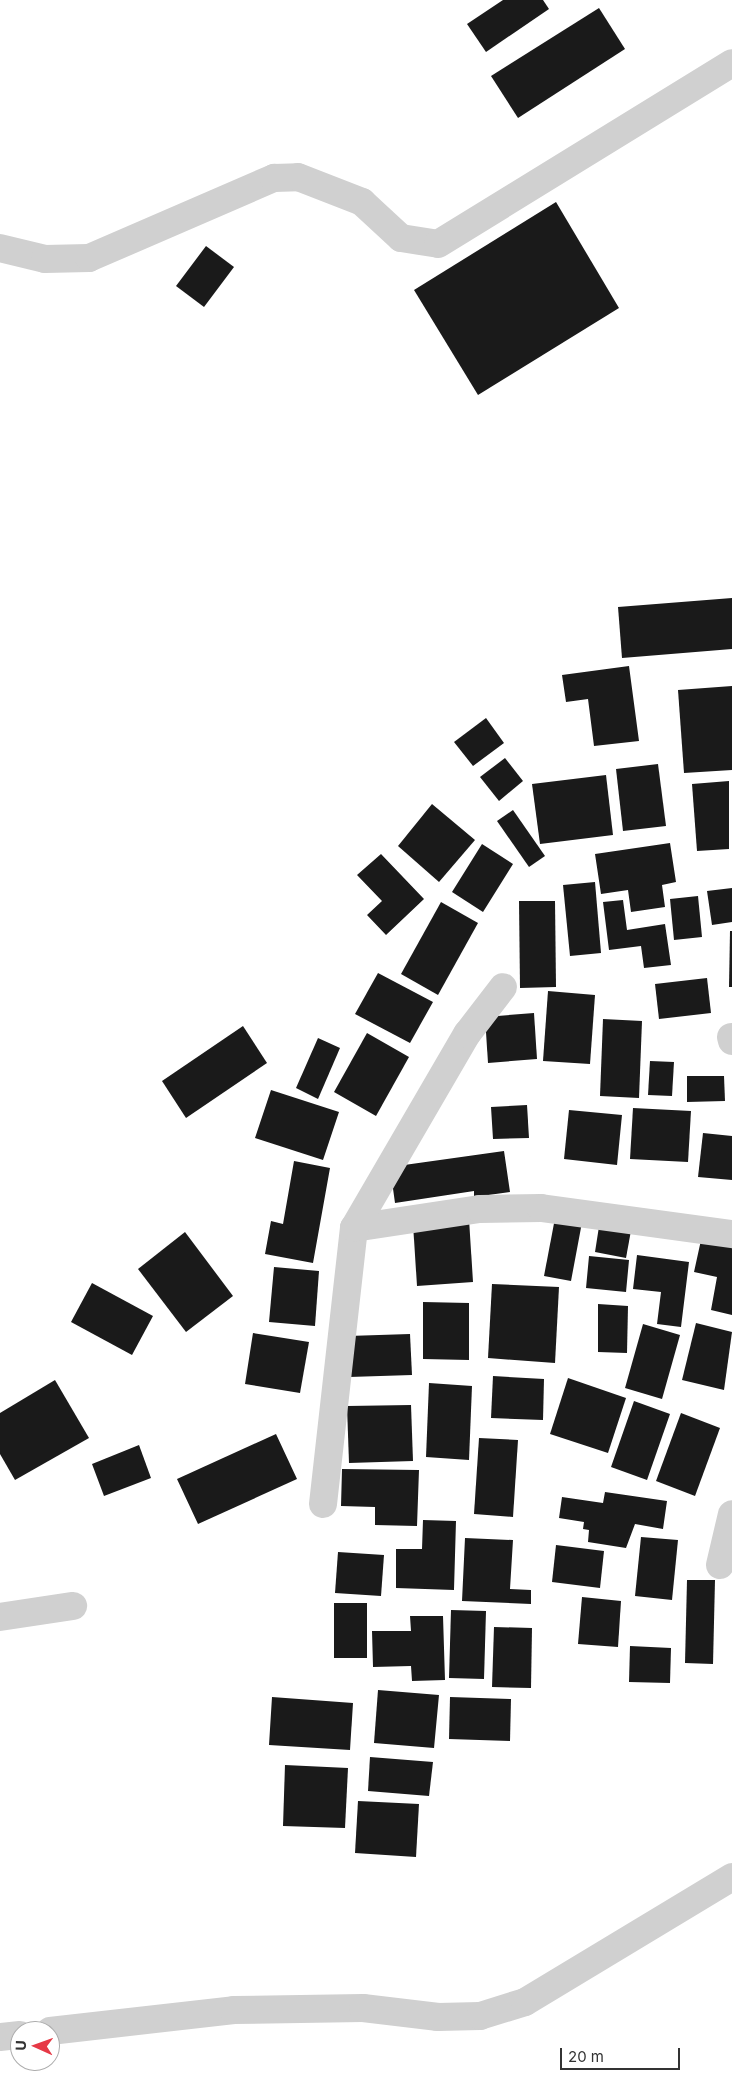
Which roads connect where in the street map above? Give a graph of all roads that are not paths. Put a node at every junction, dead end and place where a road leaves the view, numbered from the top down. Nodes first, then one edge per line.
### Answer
1 (732, 64) edge
2 (0, 248) edge
3 (503, 987) dead end
4 (354, 1228) junction
5 (732, 1234) edge
6 (323, 1504) dead end
7 (732, 1514) edge
8 (720, 1565) dead end
9 (73, 1606) dead end
10 (0, 1617) edge
11 (732, 1877) edge
12 (60, 2030) edge

1 - 2 street
3 - 4 street
4 - 5 street
4 - 6 street
7 - 8 street
9 - 10 street
11 - 12 street

